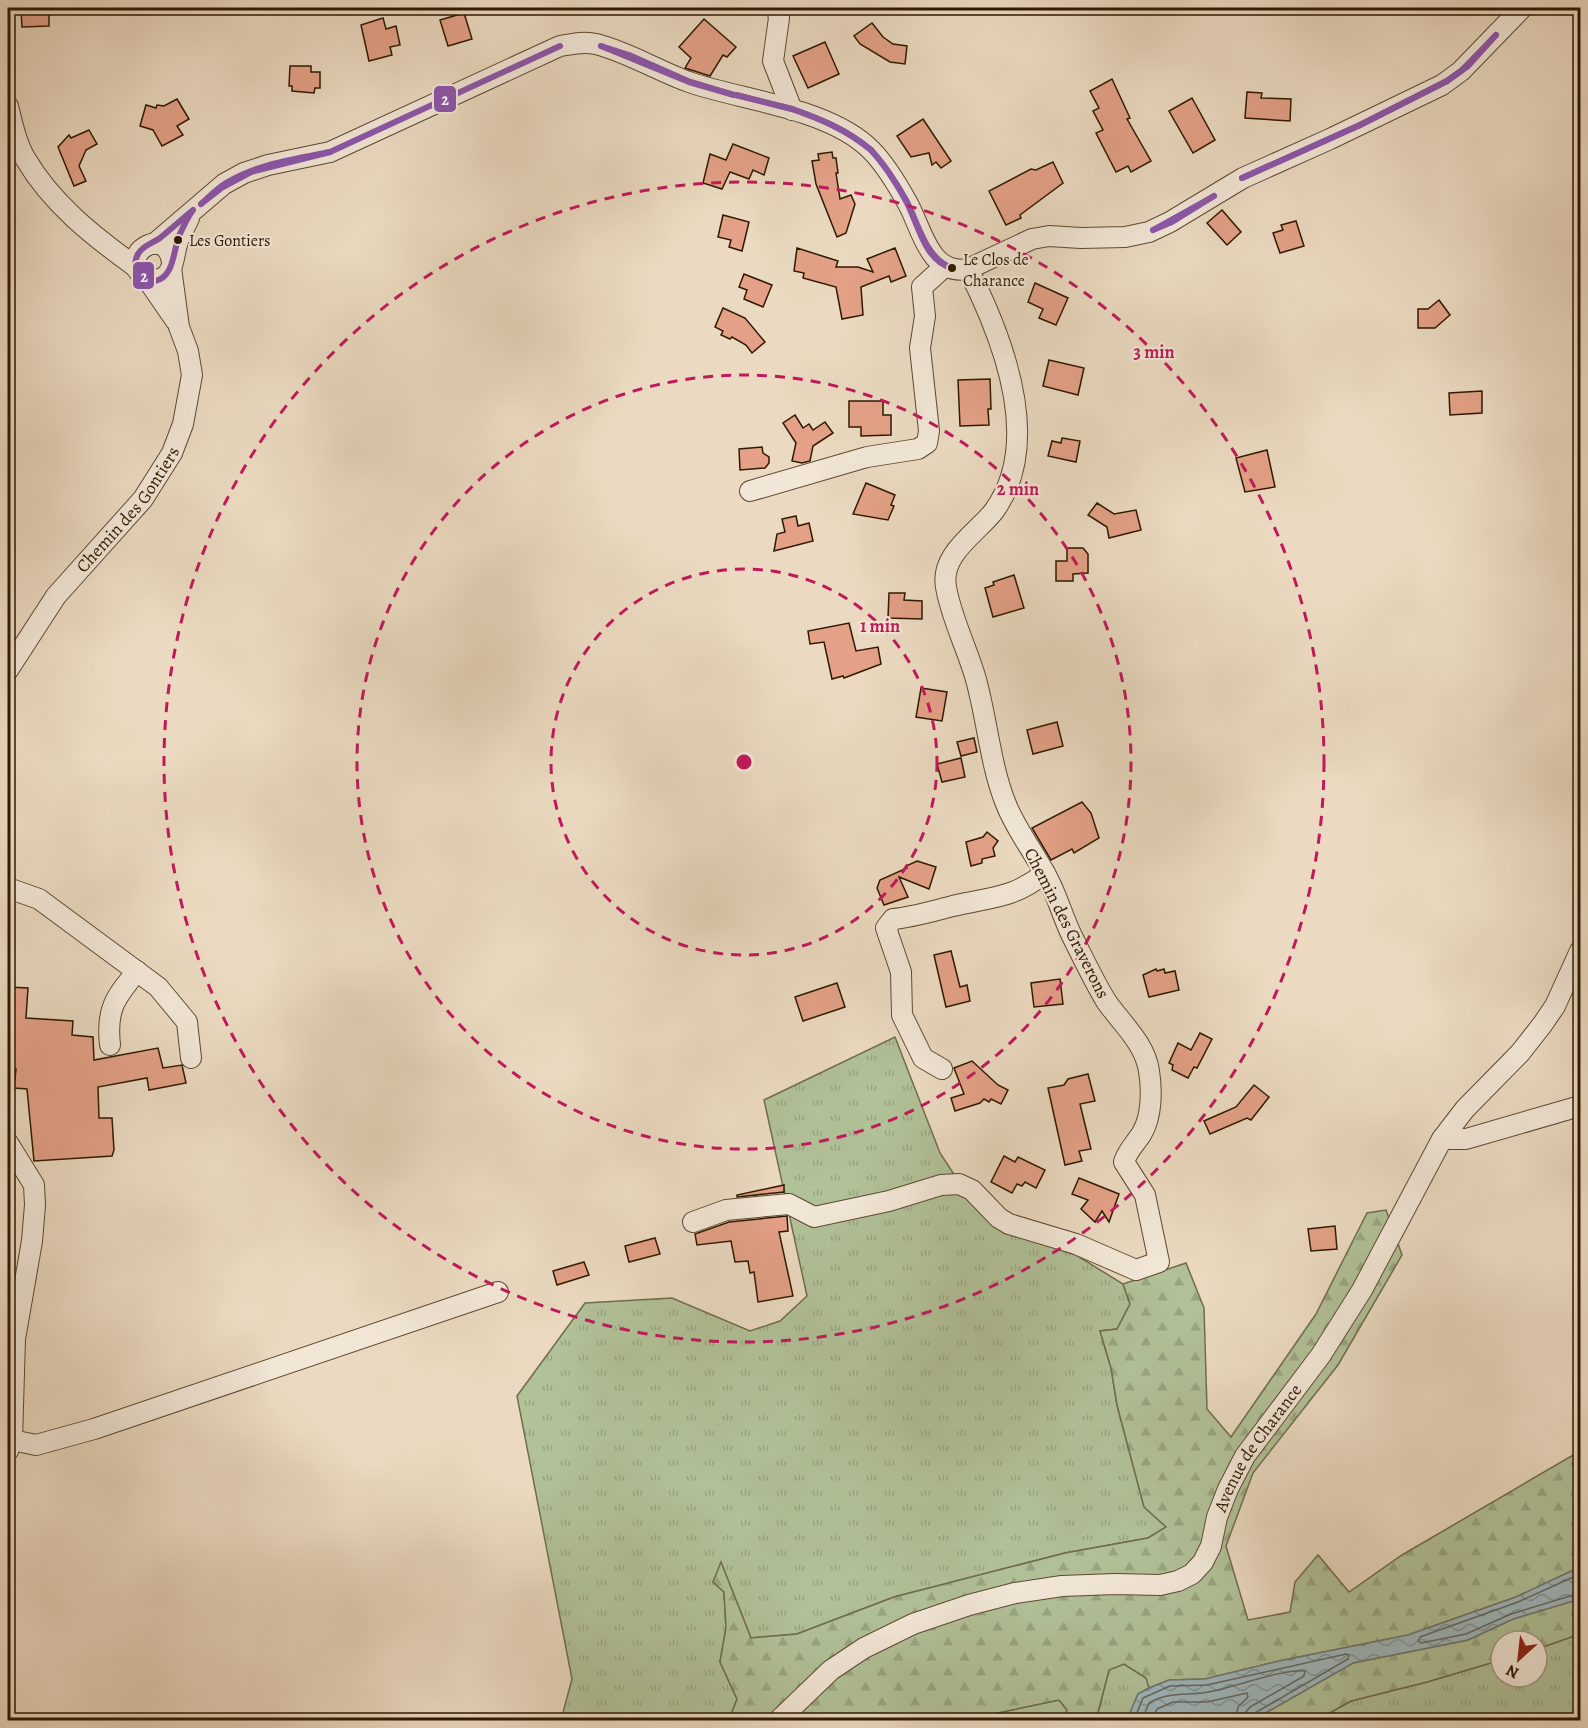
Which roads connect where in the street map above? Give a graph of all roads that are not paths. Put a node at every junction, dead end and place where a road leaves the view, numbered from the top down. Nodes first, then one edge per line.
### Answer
1 (777, 8) edge
2 (1522, 8) edge
3 (8, 106) edge
4 (792, 110) junction
5 (193, 210) junction
6 (144, 260) junction
7 (172, 265) junction
8 (944, 267) junction
9 (968, 269) junction
10 (179, 327) junction
11 (750, 491) dead end
12 (8, 670) edge
13 (1045, 873) junction
14 (8, 888) edge
15 (1581, 951) edge
16 (138, 971) junction
17 (110, 1045) dead end
18 (191, 1058) dead end
19 (942, 1069) dead end
20 (1581, 1106) edge
21 (1442, 1139) junction
22 (8, 1143) edge
23 (693, 1222) dead end
24 (498, 1292) dead end
25 (10, 1418) edge
26 (10, 1445) edge
27 (778, 1720) edge

1 - 4 street
2 - 9 street
3 - 6 street
4 - 5 street
4 - 8 street
5 - 6 street
5 - 7 street
6 - 7 street
6 - 7 street
6 - 10 street, Chemin des Gontiers
7 - 10 street, Chemin des Gontiers
8 - 9 street
8 - 11 street
9 - 13 street, Chemin des Graverons
10 - 12 street, Chemin des Gontiers
13 - 19 street
13 - 23 street, Chemin des Graverons
14 - 16 street
15 - 21 street, Avenue de Charance
16 - 17 street
16 - 18 street
20 - 21 street
21 - 27 street, Avenue de Charance
22 - 25 street
24 - 26 street
25 - 26 street

